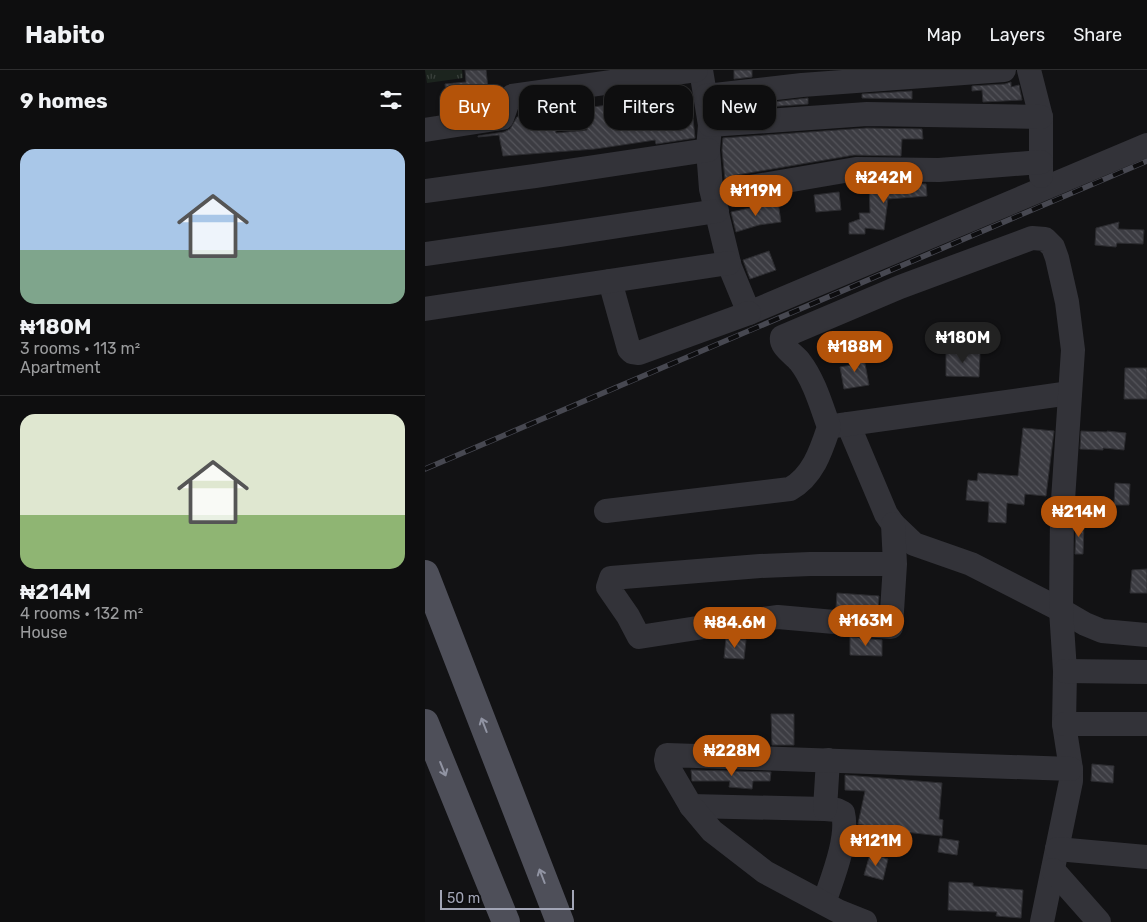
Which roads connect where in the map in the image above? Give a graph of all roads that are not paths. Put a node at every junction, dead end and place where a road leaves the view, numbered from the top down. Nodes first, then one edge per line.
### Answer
1 (696, 70) edge
2 (701, 70) edge
3 (1004, 70) edge
4 (1029, 70) edge
5 (704, 85) edge
6 (776, 88) edge
7 (1041, 117) junction
8 (776, 120) edge
9 (425, 130) edge
10 (710, 130) edge
11 (1147, 145) edge
12 (708, 150) junction
13 (1041, 162) junction
14 (425, 190) edge
15 (733, 190) dead end
16 (1040, 190) junction
17 (717, 211) junction
18 (425, 254) edge
19 (729, 263) junction
20 (610, 281) junction
21 (425, 309) edge
22 (749, 313) junction
23 (1070, 393) junction
24 (839, 426) junction
25 (606, 511) dead end
26 (893, 524) junction
27 (895, 564) junction
28 (427, 579) edge
29 (1061, 610) junction
30 (1147, 635) edge
31 (1065, 671) junction
32 (1147, 672) edge
33 (425, 724) edge
34 (1064, 724) junction
35 (1147, 724) edge
36 (828, 760) junction
37 (1071, 769) junction
38 (691, 806) junction
39 (825, 809) junction
40 (1147, 857) edge
41 (1055, 860) junction
42 (824, 903) junction
43 (506, 922) edge
44 (560, 922) edge
45 (865, 922) edge
46 (1042, 922) edge
47 (1099, 922) edge

1 - 9 street
2 - 5 street
3 - 6 street
4 - 7 street
7 - 8 street
7 - 13 street
10 - 12 street
11 - 16 street
12 - 14 street
12 - 17 street
13 - 15 street
13 - 16 street
16 - 22 street
17 - 18 street
17 - 19 street
19 - 20 street
19 - 22 street
20 - 21 street
20 - 22 street
23 - 24 street
23 - 24 street
23 - 29 street
24 - 25 street
24 - 26 street
26 - 27 street
26 - 29 street
27 - 27 street
44 -> 28 main road
29 - 30 street
29 - 31 street
31 - 32 street
31 - 34 street
33 -> 43 main road
34 - 35 street
34 - 37 street
36 - 37 street
36 - 38 street
36 - 39 street
37 - 41 street
38 - 39 street
38 - 42 street
39 - 42 street
40 - 41 street
41 - 46 street
41 - 47 street
42 - 45 street

